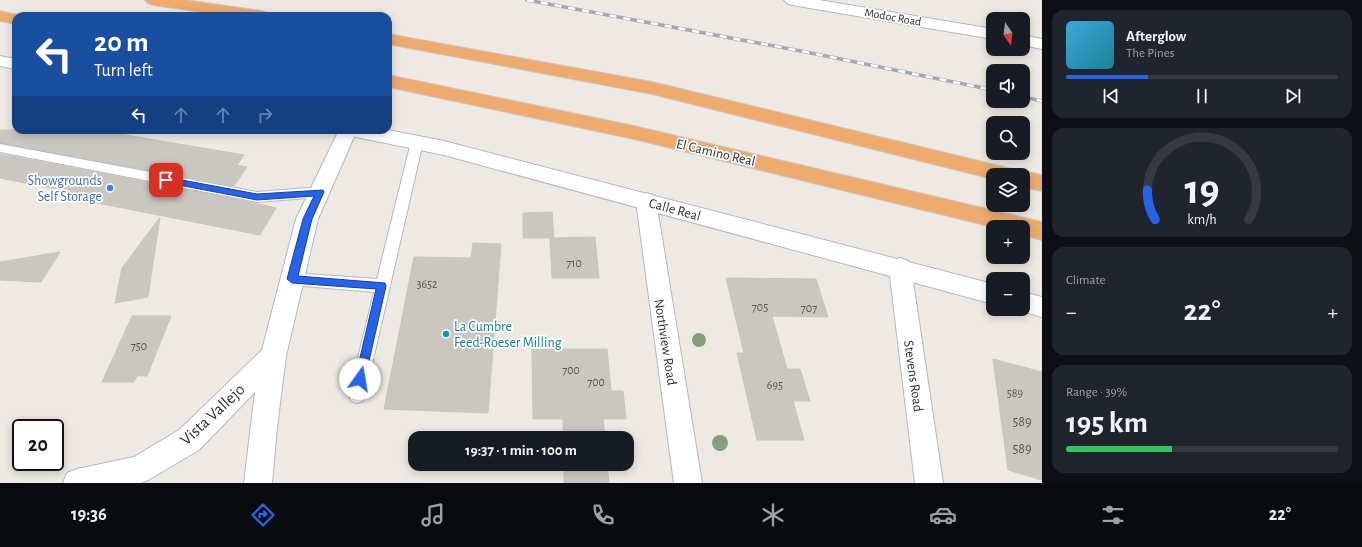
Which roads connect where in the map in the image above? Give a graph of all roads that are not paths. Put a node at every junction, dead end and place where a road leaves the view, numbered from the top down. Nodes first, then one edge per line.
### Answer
1 (153, 0) edge
2 (792, 0) edge
3 (235, 12) edge
4 (0, 16) edge
5 (12, 18) edge
6 (986, 33) edge
7 (392, 40) edge
8 (1030, 41) edge
9 (1042, 44) edge
10 (0, 61) edge
11 (12, 63) edge
12 (392, 83) edge
13 (346, 134) edge
14 (376, 134) edge
15 (417, 142) junction
16 (0, 148) edge
17 (986, 170) edge
18 (1030, 180) edge
19 (1042, 183) edge
20 (320, 192) junction
21 (646, 201) junction
22 (1042, 231) edge
23 (900, 268) junction
24 (292, 279) junction
25 (382, 286) junction
26 (986, 292) edge
27 (1030, 304) edge
28 (1042, 307) edge
29 (273, 356) junction
30 (357, 395) dead end
31 (77, 483) edge
32 (258, 483) edge
33 (688, 483) edge
34 (929, 483) edge

1 - 3 highway
2 - 6 street, Modoc Road
4 - 5 highway
7 - 17 highway
8 - 9 street
10 - 11 street
12 - 22 highway, El Camino Real
13 - 20 street, Vista Vallejo
14 - 15 street, Calle Real
15 - 21 street, Calle Real
15 - 25 lane
16 - 20 lane
18 - 19 highway
20 - 24 street, Vista Vallejo
21 - 23 street, Calle Real
21 - 33 street, Northview Road
23 - 26 street, Calle Real
23 - 34 street, Stevens Road
24 - 25 lane
24 - 29 street, Vista Vallejo
25 - 30 lane
27 - 28 street
29 - 31 street, Vista Vallejo
29 - 32 street, Vista Vallejo

